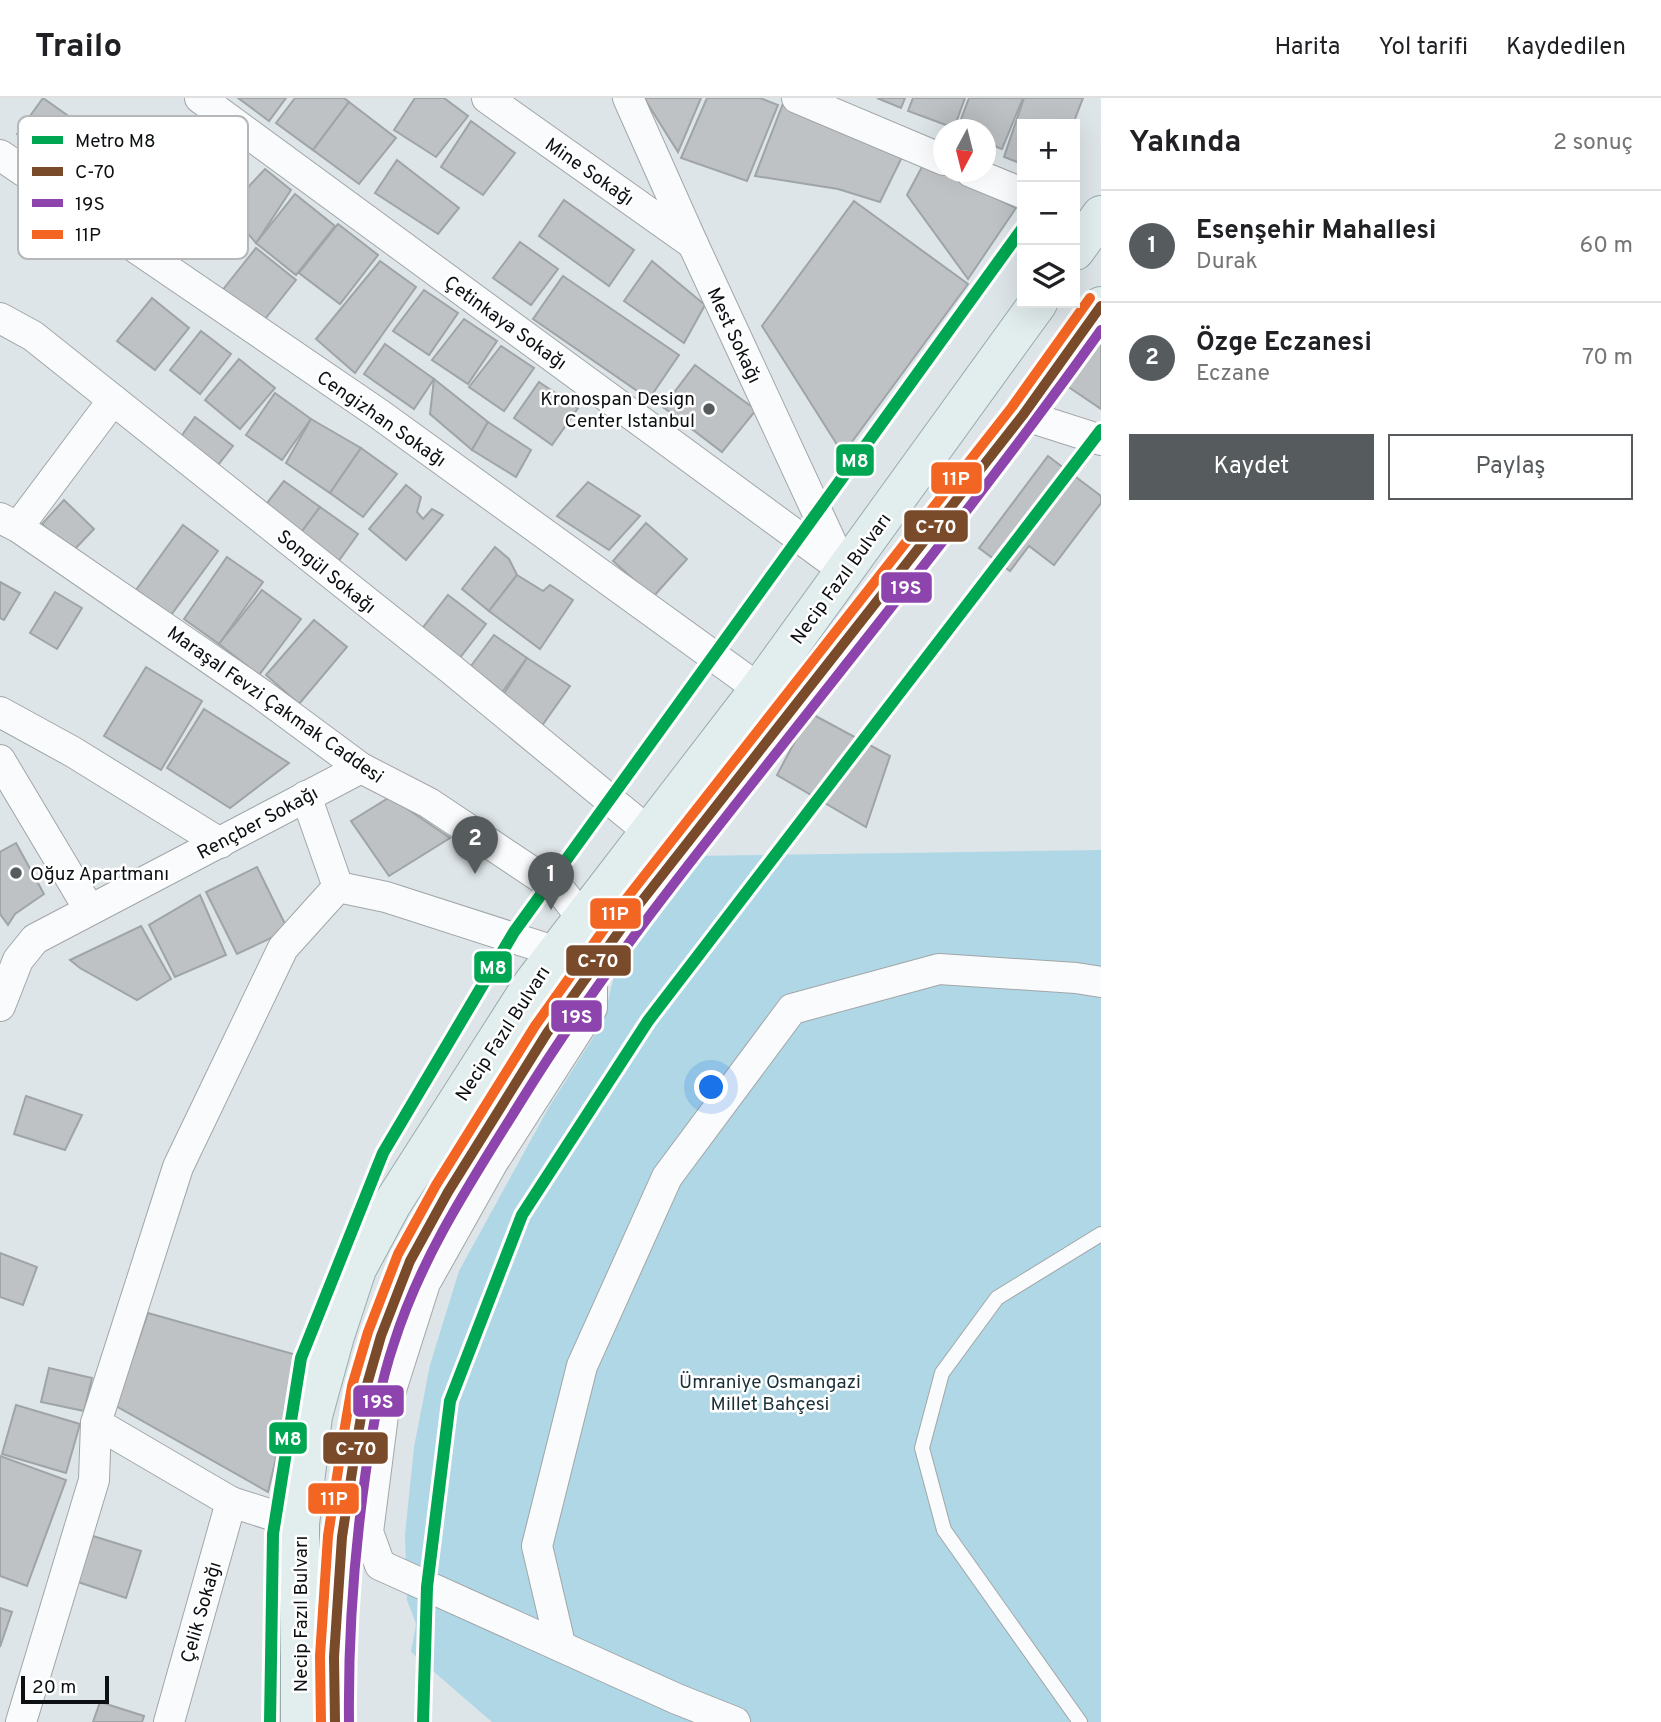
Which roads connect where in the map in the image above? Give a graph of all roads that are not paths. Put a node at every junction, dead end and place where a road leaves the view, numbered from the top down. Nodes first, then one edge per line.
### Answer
1 (200, 98) edge
2 (487, 98) edge
3 (628, 98) edge
4 (797, 98) edge
5 (225, 116) edge
6 (248, 133) edge
7 (0, 155) edge
8 (933, 156) edge
9 (18, 167) edge
10 (995, 182) edge
11 (1017, 191) edge
12 (693, 244) junction
13 (152, 259) edge
14 (1101, 306) edge
15 (1034, 308) edge
16 (0, 318) edge
17 (113, 400) junction
18 (1024, 415) junction
19 (1101, 440) edge
20 (9, 523) edge
21 (906, 564) junction
22 (845, 571) junction
23 (758, 689) junction
24 (0, 712) edge
25 (0, 760) edge
26 (361, 768) junction
27 (306, 796) junction
28 (649, 832) junction
29 (220, 843) junction
30 (338, 887) junction
31 (89, 909) junction
32 (582, 918) junction
33 (557, 952) junction
34 (592, 971) junction
35 (1101, 982) edge
36 (0, 1006) edge
37 (1101, 1234) edge
38 (96, 1423) junction
39 (231, 1502) junction
40 (300, 1524) junction
41 (560, 1644) junction
42 (21, 1722) edge
43 (169, 1722) edge
44 (300, 1722) edge
45 (335, 1722) edge
46 (735, 1722) edge
47 (1080, 1722) edge

1 - 5 street, Çetinkaya Sokağı
2 - 12 street, Mine Sokağı
3 - 12 street, Mest Sokağı
4 - 8 street
6 - 22 street, Çetinkaya Sokağı
7 - 9 street, Cengizhan Sokağı
10 - 11 street
12 - 22 street, Mest Sokağı
13 - 23 street, Cengizhan Sokağı
14 - 18 main road, Necip Fazıl Bulvarı
15 - 22 main road, Necip Fazıl Bulvarı
16 - 17 street, Songül Sokağı
17 - 20 street
17 - 28 street, Songül Sokağı
18 - 19 street
18 - 21 main road, Necip Fazıl Bulvarı
20 - 26 street, Maraşal Fevzi Çakmak Caddesi
21 - 22 street
21 - 34 main road, Necip Fazıl Bulvarı
22 - 23 main road, Necip Fazıl Bulvarı
23 - 28 main road, Necip Fazıl Bulvarı
24 - 29 street
25 - 31 street
26 - 27 street, Rençber Sokağı
26 - 32 street, Maraşal Fevzi Çakmak Caddesi
27 - 29 street, Rençber Sokağı
27 - 30 street
28 - 32 main road, Necip Fazıl Bulvarı
29 - 31 street, Rençber Sokağı
30 - 33 street
30 - 38 street
31 - 36 street, Rençber Sokağı
32 - 33 main road, Necip Fazıl Bulvarı
33 - 34 street
33 - 40 main road, Necip Fazıl Bulvarı
34 - 41 street
34 - 45 main road, Necip Fazıl Bulvarı
35 - 41 street
37 - 47 lane
38 - 39 street
38 - 42 street
39 - 40 street
39 - 43 street, Çelik Sokağı
40 - 44 main road, Necip Fazıl Bulvarı
41 - 46 street

